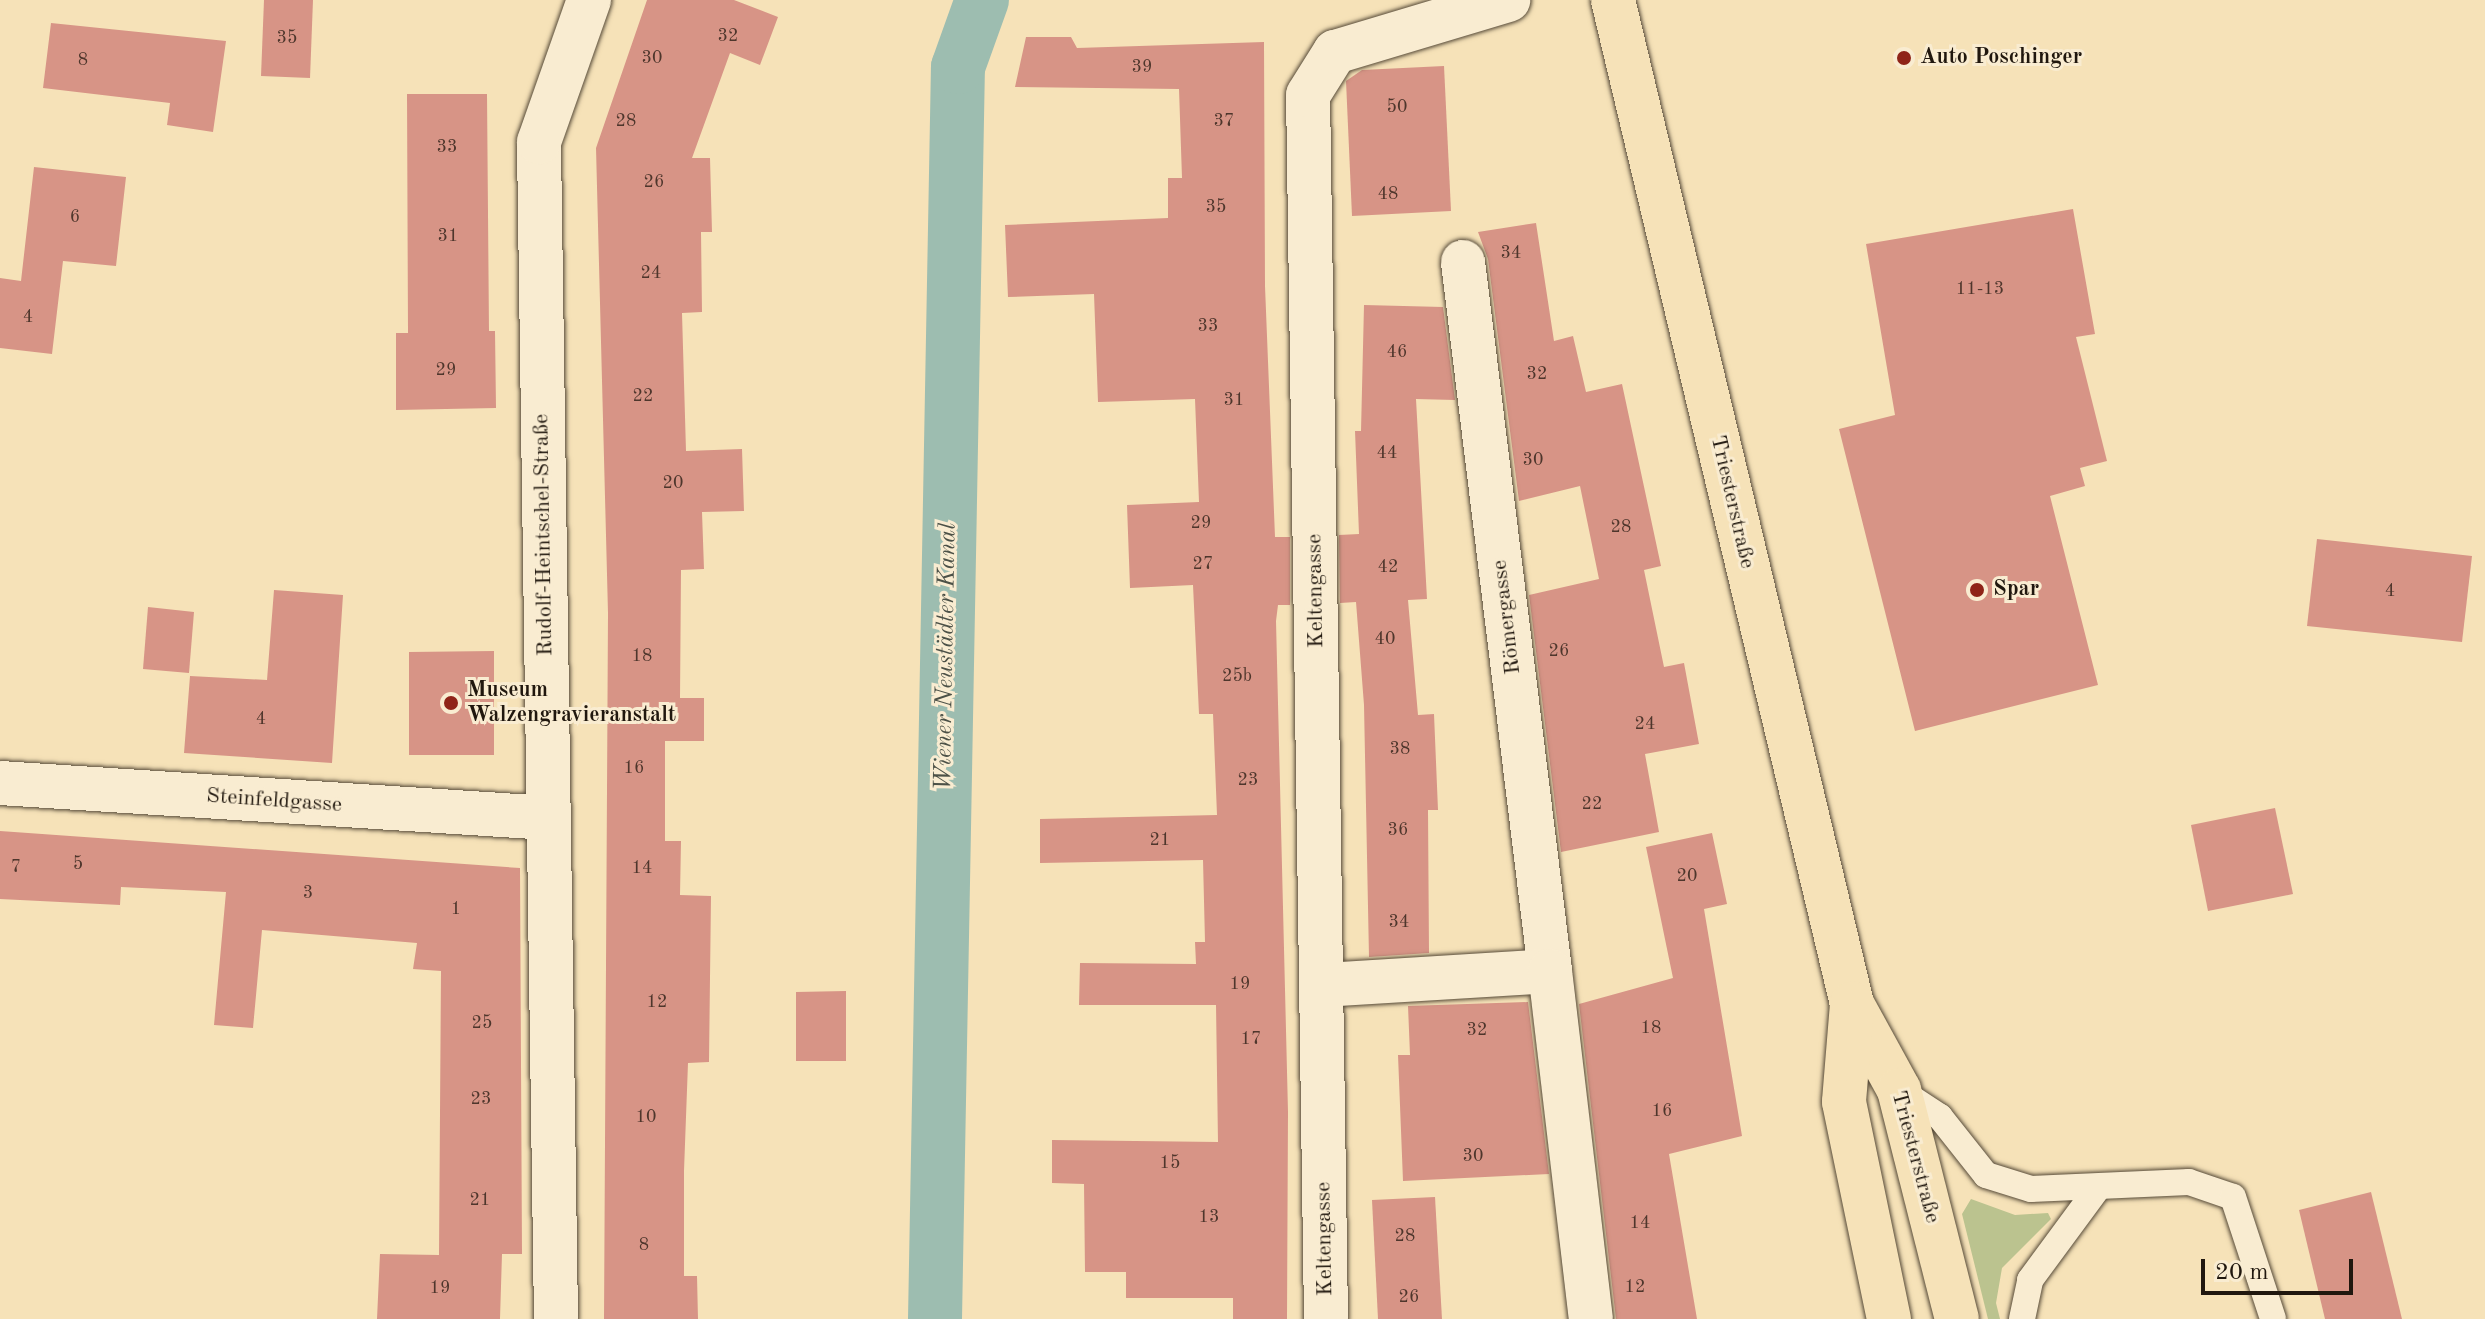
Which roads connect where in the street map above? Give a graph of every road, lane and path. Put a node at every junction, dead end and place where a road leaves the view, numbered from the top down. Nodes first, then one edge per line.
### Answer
1 (589, 0) edge
2 (1508, 0) edge
3 (1613, 0) edge
4 (1463, 262) dead end
5 (0, 783) edge
6 (548, 818) junction
7 (1550, 971) junction
8 (1323, 985) junction
9 (1852, 1004) junction
10 (1899, 1090) junction
11 (2097, 1189) junction
12 (556, 1319) edge
13 (1326, 1319) edge
14 (1591, 1319) edge
15 (1889, 1319) edge
16 (1957, 1319) edge
17 (2022, 1319) edge
18 (2273, 1319) edge

1 - 6 street, Rudolf-Heintschel-Straße
2 - 8 street, Keltengasse
3 - 9 main road, Triesterstraße
4 - 7 street, Römergasse
5 - 6 street, Steinfeldgasse
6 - 12 street, Rudolf-Heintschel-Straße
7 - 8 street
7 - 14 street, Römergasse
8 - 13 street, Keltengasse
9 - 10 main road, Triesterstraße
9 - 15 main road, Triesterstraße
10 - 11 lane
10 - 16 main road, Triesterstraße
11 - 17 lane
11 - 18 lane

